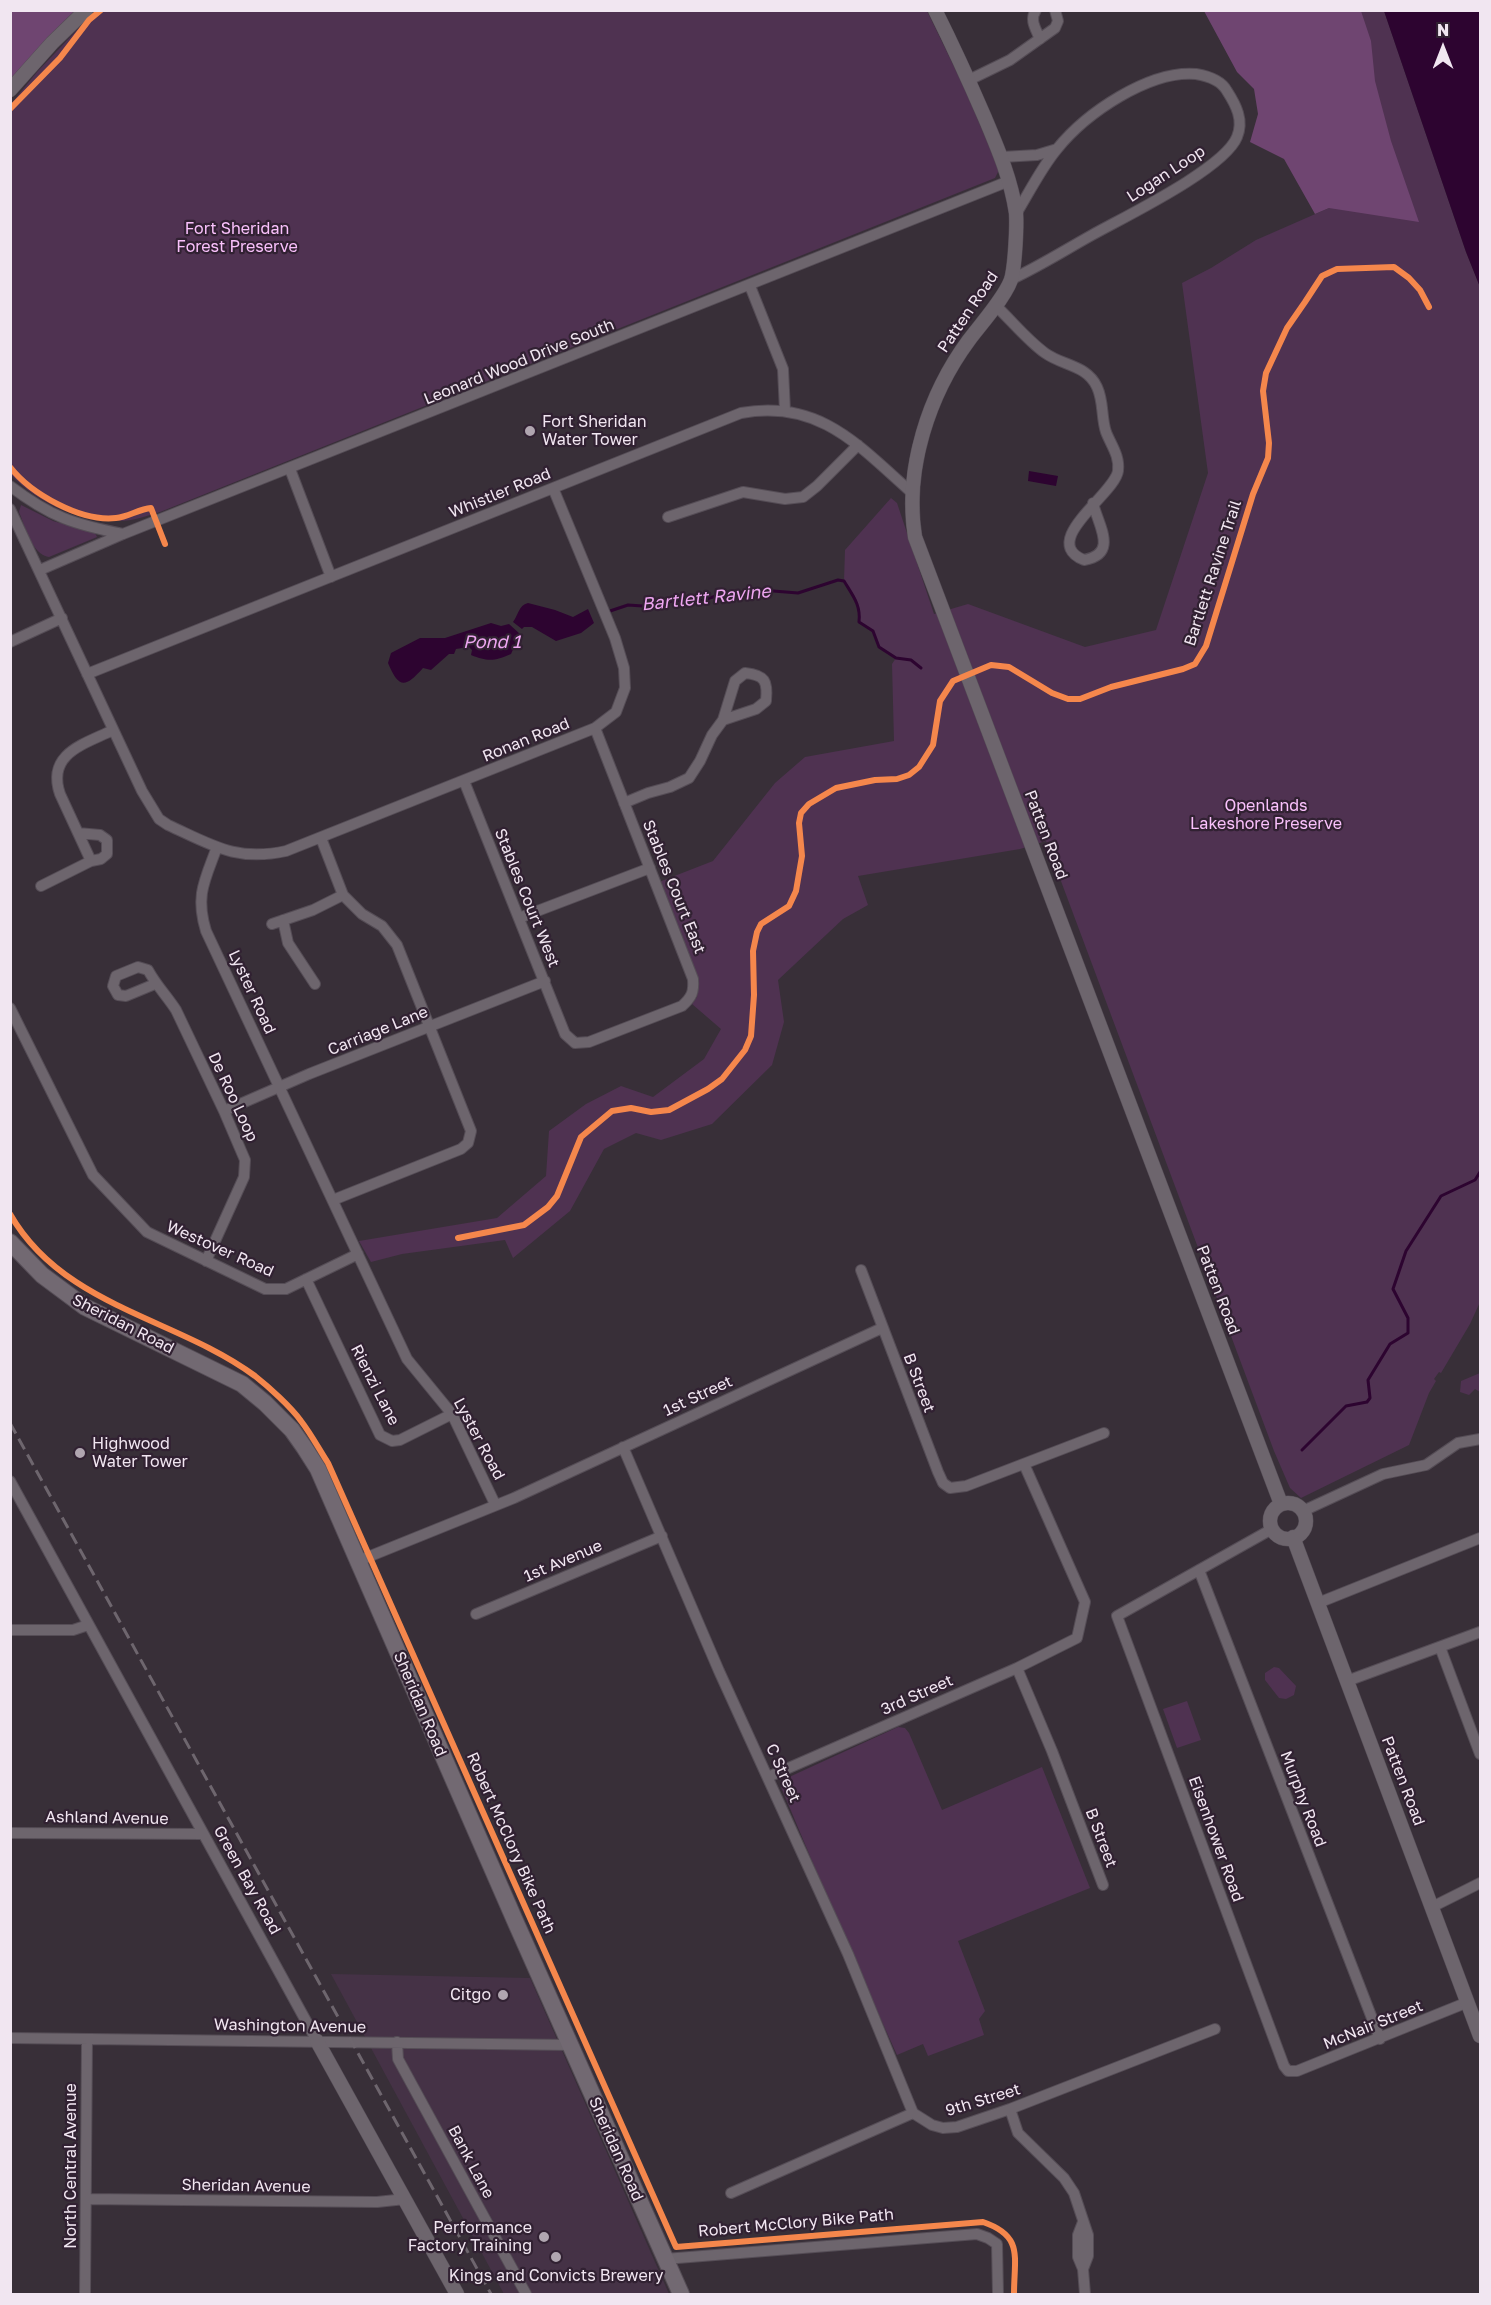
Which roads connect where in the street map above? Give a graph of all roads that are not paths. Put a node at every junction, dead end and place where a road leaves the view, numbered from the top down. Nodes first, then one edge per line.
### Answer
1 (86, 10) edge
2 (934, 10) edge
3 (1036, 10) edge
4 (1054, 10) edge
5 (1040, 39) junction
6 (969, 80) junction
7 (10, 90) edge
8 (1057, 149) junction
9 (1002, 157) junction
10 (1009, 181) junction
11 (1016, 214) junction
12 (1012, 279) junction
13 (750, 286) junction
14 (996, 306) junction
15 (785, 411) junction
16 (858, 445) junction
17 (290, 469) junction
18 (10, 486) edge
19 (553, 488) junction
20 (911, 492) junction
21 (1093, 503) junction
22 (11, 511) edge
23 (668, 517) dead end
24 (123, 534) junction
25 (40, 570) junction
26 (331, 577) junction
27 (62, 618) junction
28 (10, 642) edge
29 (87, 674) junction
30 (723, 720) junction
31 (594, 728) junction
32 (113, 730) junction
33 (464, 781) junction
34 (624, 803) junction
35 (78, 833) junction
36 (321, 837) junction
37 (217, 847) junction
38 (91, 861) junction
39 (650, 868) junction
40 (41, 886) dead end
41 (343, 896) junction
42 (519, 918) junction
43 (283, 920) junction
44 (272, 924) dead end
45 (544, 981) junction
46 (155, 984) dead end
47 (315, 984) dead end
48 (10, 1008) edge
49 (562, 1026) joint
50 (429, 1027) junction
51 (279, 1087) junction
52 (224, 1111) junction
53 (333, 1200) junction
54 (10, 1242) edge
55 (358, 1254) junction
56 (206, 1261) junction
57 (861, 1270) dead end
58 (306, 1280) junction
59 (882, 1328) junction
60 (452, 1414) junction
61 (1104, 1433) dead end
62 (1480, 1439) edge
63 (623, 1447) junction
64 (1023, 1464) junction
65 (10, 1481) edge
66 (495, 1504) junction
67 (1281, 1504) junction
68 (1303, 1511) junction
69 (1272, 1529) junction
70 (662, 1536) junction
71 (1293, 1537) junction
72 (1480, 1538) edge
73 (358, 1561) junction
74 (1199, 1570) junction
75 (1318, 1603) junction
76 (476, 1614) dead end
77 (88, 1625) junction
78 (10, 1630) edge
79 (1480, 1632) edge
80 (1440, 1647) junction
81 (1017, 1668) junction
82 (1347, 1681) junction
83 (1480, 1754) edge
84 (768, 1777) junction
85 (10, 1833) edge
86 (203, 1834) junction
87 (1480, 1883) edge
88 (1104, 1885) dead end
89 (1432, 1907) junction
90 (1468, 2002) junction
91 (1215, 2029) dead end
92 (1480, 2036) edge
93 (10, 2038) edge
94 (87, 2039) junction
95 (1380, 2039) junction
96 (317, 2041) junction
97 (397, 2042) junction
98 (570, 2045) junction
99 (1288, 2071) joint
100 (1010, 2109) junction
101 (913, 2113) junction
102 (731, 2193) dead end
103 (86, 2199) junction
104 (405, 2199) junction
105 (665, 2259) junction
106 (86, 2295) edge
107 (457, 2295) edge
108 (526, 2295) edge
109 (681, 2295) edge
110 (998, 2295) edge
111 (1085, 2295) edge

1 - 7 street
2 - 6 street, Patten Road
3 - 5 street
4 - 5 street
5 - 6 street
6 - 9 street, Patten Road
8 - 9 street
8 - 11 street, Logan Loop
8 - 12 street, Logan Loop
9 - 10 street, Patten Road
10 - 11 street, Patten Road
10 - 13 street, Leonard Wood Drive South
11 - 12 street, Patten Road
12 - 14 street, Patten Road
13 - 15 street
13 - 17 street, Leonard Wood Drive South
14 - 20 street, Patten Road
14 - 21 street
15 - 16 street, Whistler Road
15 - 19 street, Whistler Road
16 - 20 street, Whistler Road
16 - 23 street
17 - 24 street, Leonard Wood Drive South
17 - 26 street
18 - 24 street
19 - 26 street, Whistler Road
19 - 31 street, Ronan Road
20 - 67 street, Patten Road
21 - 21 street
22 - 25 street
24 - 25 street, Leonard Wood Drive South
25 - 27 street
26 - 29 street, Whistler Road
27 - 28 street
27 - 29 street
29 - 32 street
30 - 30 street
30 - 34 street
31 - 33 street, Ronan Road
31 - 34 street, Stables Court East
32 - 35 street
32 - 37 street
33 - 36 street, Ronan Road
33 - 42 street, Stables Court West
34 - 39 street, Stables Court East
35 - 38 street
35 - 38 street
36 - 37 street, Ronan Road
36 - 41 street
37 - 51 street, Lyster Road
38 - 40 street
39 - 42 street
39 - 49 street, Stables Court East
41 - 43 street
41 - 50 street
42 - 45 street, Stables Court West
43 - 44 street
43 - 47 street
45 - 49 street, Stables Court West
45 - 50 street, Carriage Lane
46 - 52 street, De Roo Loop
48 - 56 street, Westover Road
50 - 51 street, Carriage Lane
50 - 53 street
51 - 52 street, Carriage Lane
51 - 53 street, Lyster Road
52 - 56 street, De Roo Loop
53 - 55 street, Lyster Road
54 - 73 main road, Sheridan Road
55 - 58 street, Westover Road
55 - 60 street, Lyster Road
56 - 58 street, Westover Road
57 - 59 street, B Street
58 - 60 street, Rienzi Lane
59 - 63 street, 1st Street
59 - 64 street, B Street
60 - 66 street, Lyster Road
61 - 64 street
62 - 68 street
63 - 66 street, 1st Street
63 - 70 street, C Street
64 - 81 street, 3rd Street
65 - 77 street, Green Bay Road
66 - 73 street, 1st Street
67 - 68 street
67 - 69 street
68 - 71 street
69 - 71 street
69 - 74 street
70 - 76 street, 1st Avenue
70 - 84 street, C Street
71 - 75 street, Patten Road
72 - 75 street
73 - 98 main road, Sheridan Road
74 - 95 street, Murphy Road
74 - 99 street, Eisenhower Road
75 - 82 street, Patten Road
77 - 78 street
77 - 86 street, Green Bay Road
79 - 80 street
80 - 82 street
80 - 83 street
81 - 84 street, 3rd Street
81 - 88 street, B Street
82 - 89 street, Patten Road
84 - 101 street, C Street
85 - 86 street, Ashland Avenue
86 - 96 street, Green Bay Road
87 - 89 street
89 - 90 street, Patten Road
90 - 92 street, Patten Road
90 - 95 street, McNair Street
91 - 100 street, 9th Street
93 - 94 street, Washington Avenue
94 - 96 street, Washington Avenue
94 - 103 street, North Central Avenue
95 - 99 street, McNair Street
96 - 97 street, Washington Avenue
96 - 104 street, Green Bay Road
97 - 98 street, Washington Avenue
97 - 108 street, Bank Lane
98 - 105 main road, Sheridan Road
100 - 101 street, 9th Street
100 - 111 street
101 - 102 street
103 - 104 street, Sheridan Avenue
103 - 106 street, North Central Avenue
104 - 107 street, Green Bay Road
105 - 109 main road, Sheridan Road
105 - 110 street

